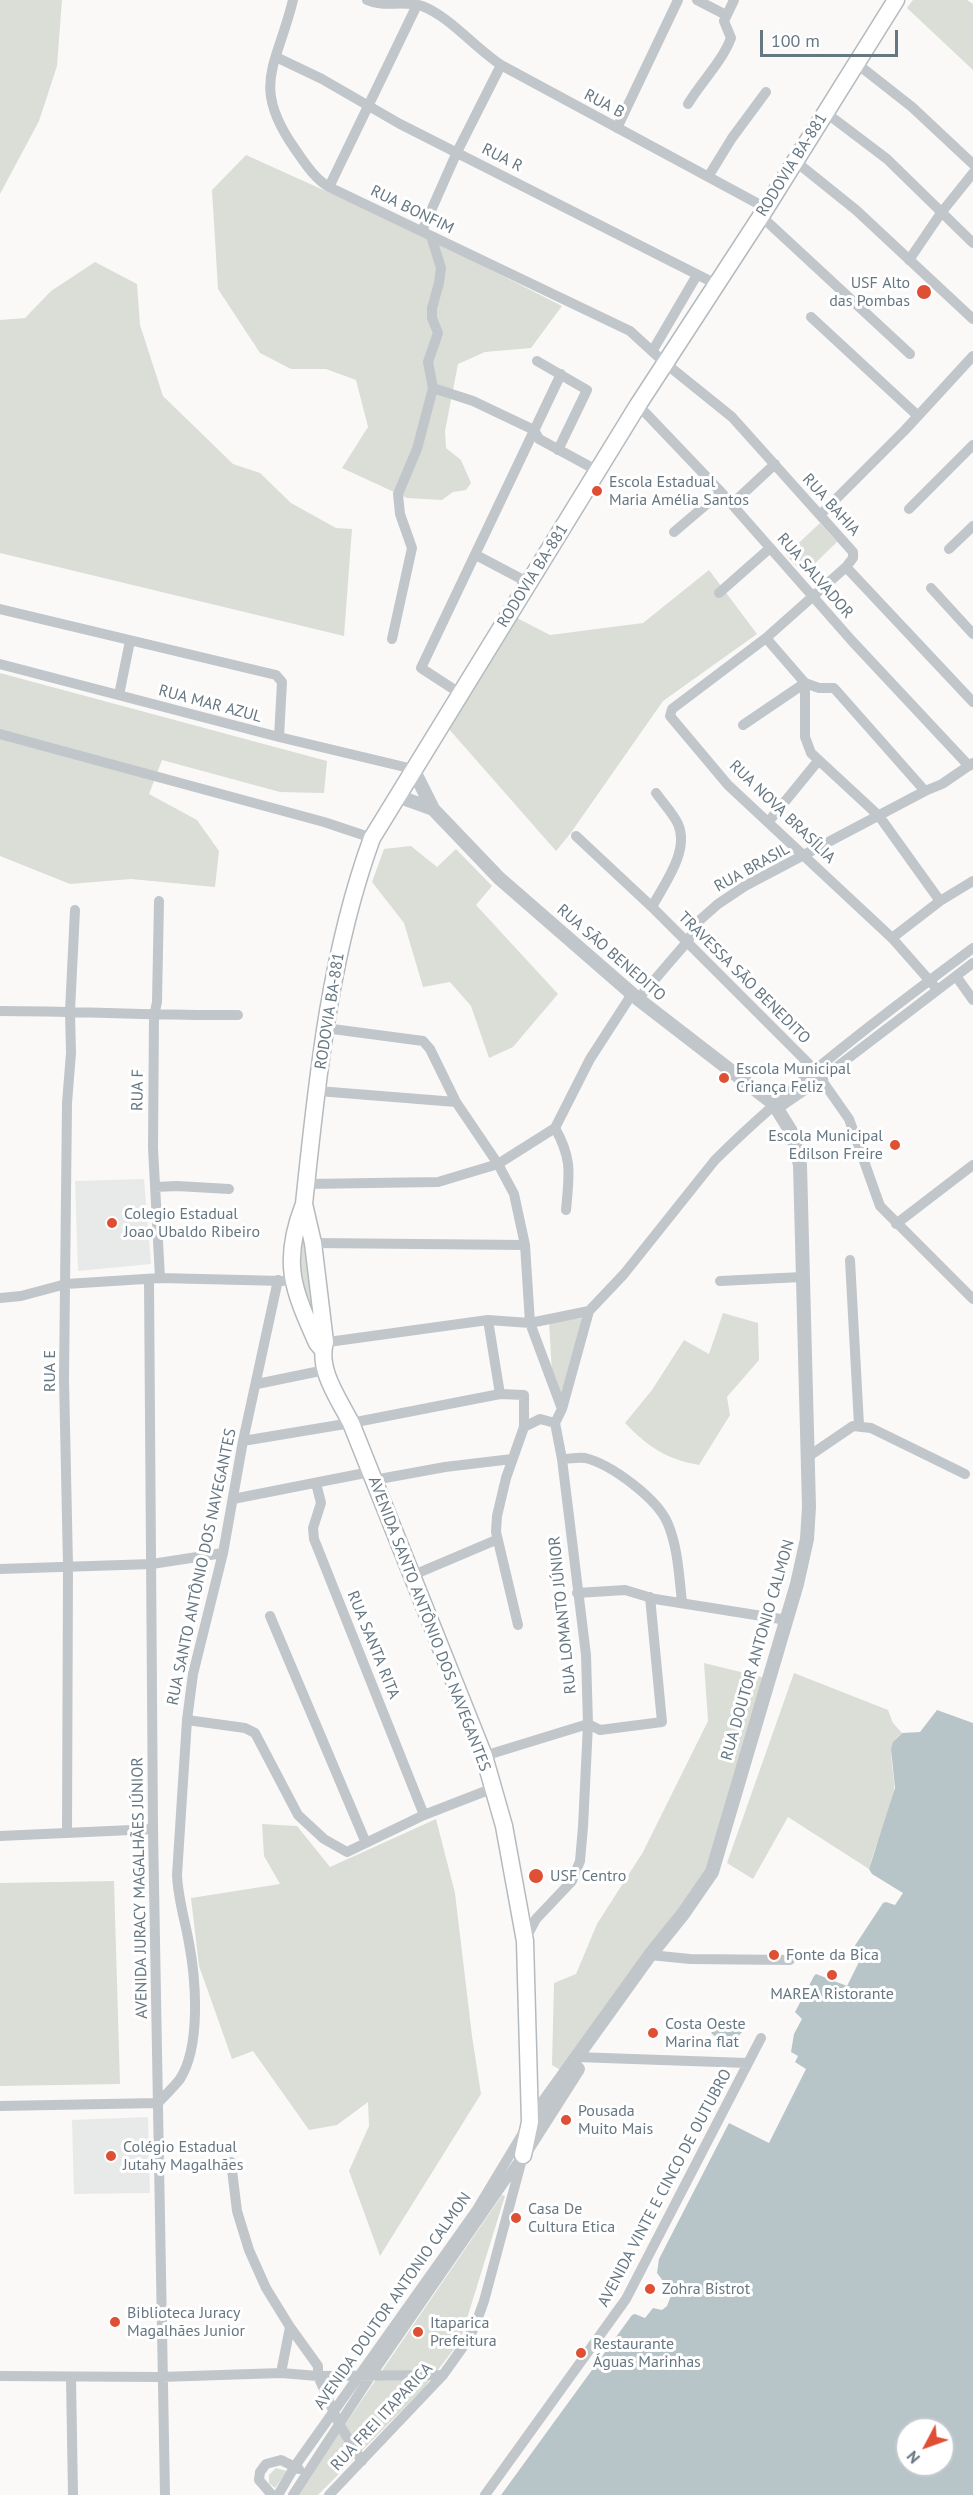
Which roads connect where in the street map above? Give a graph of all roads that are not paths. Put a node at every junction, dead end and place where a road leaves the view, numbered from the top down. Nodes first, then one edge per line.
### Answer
1 (293, 0) edge
2 (367, 0) edge
3 (435, 0) edge
4 (678, 0) edge
5 (697, 0) edge
6 (734, 0) edge
7 (896, 0) edge
8 (389, 2) edge
9 (417, 4) junction
10 (437, 12) junction
11 (726, 15) junction
12 (276, 57) junction
13 (856, 63) junction
14 (501, 65) junction
15 (766, 92) dead end
16 (688, 104) dead end
17 (370, 105) junction
18 (825, 112) junction
19 (617, 128) junction
20 (457, 152) junction
21 (795, 161) junction
22 (973, 164) edge
23 (973, 173) edge
24 (708, 177) junction
25 (329, 187) junction
26 (764, 212) junction
27 (941, 213) junction
28 (426, 233) junction
29 (973, 243) edge
30 (909, 260) junction
31 (697, 275) junction
32 (716, 285) junction
33 (811, 316) dead end
34 (973, 320) edge
35 (653, 351) junction
36 (910, 354) dead end
37 (973, 356) edge
38 (537, 361) dead end
39 (665, 363) junction
40 (561, 374) junction
41 (433, 388) junction
42 (638, 405) junction
43 (918, 416) junction
44 (534, 430) junction
45 (973, 445) edge
46 (558, 450) junction
47 (775, 464) junction
48 (598, 471) junction
49 (721, 492) junction
50 (732, 504) junction
51 (909, 509) dead end
52 (820, 515) junction
53 (973, 526) edge
54 (674, 532) dead end
55 (770, 548) junction
56 (949, 549) dead end
57 (476, 555) junction
58 (846, 567) junction
59 (529, 583) junction
60 (931, 588) dead end
61 (719, 593) dead end
62 (812, 597) junction
63 (0, 609) edge
64 (973, 634) edge
65 (766, 638) junction
66 (392, 639) dead end
67 (130, 641) junction
68 (0, 664) edge
69 (805, 683) junction
70 (461, 694) junction
71 (119, 695) junction
72 (973, 702) edge
73 (743, 725) dead end
74 (0, 734) edge
75 (279, 737) junction
76 (818, 761) junction
77 (971, 765) edge
78 (413, 769) junction
79 (925, 791) junction
80 (656, 793) dead end
81 (397, 796) junction
82 (433, 810) junction
83 (879, 816) junction
84 (769, 821) junction
85 (576, 836) dead end
86 (372, 838) junction
87 (806, 855) junction
88 (973, 881) edge
89 (940, 901) junction
90 (159, 902) dead end
91 (652, 907) junction
92 (75, 910) dead end
93 (892, 938) junction
94 (687, 942) junction
95 (973, 948) edge
96 (973, 963) edge
97 (956, 976) junction
98 (933, 985) junction
99 (635, 996) junction
100 (973, 1000) edge
101 (0, 1011) edge
102 (70, 1011) junction
103 (238, 1015) dead end
104 (154, 1016) junction
105 (325, 1028) junction
106 (814, 1070) junction
107 (821, 1079) junction
108 (318, 1091) junction
109 (456, 1102) junction
110 (774, 1108) junction
111 (555, 1128) junction
112 (498, 1164) junction
113 (973, 1165) edge
114 (306, 1184) junction
115 (155, 1187) junction
116 (230, 1189) dead end
117 (304, 1204) junction
118 (566, 1210) dead end
119 (896, 1224) junction
120 (313, 1244) junction
121 (525, 1245) junction
122 (850, 1260) dead end
123 (802, 1277) junction
124 (155, 1279) junction
125 (285, 1281) junction
126 (720, 1281) dead end
127 (66, 1284) junction
128 (971, 1293) edge
129 (0, 1298) edge
130 (589, 1311) junction
131 (488, 1320) junction
132 (530, 1323) junction
133 (322, 1345) junction
134 (325, 1370) junction
135 (257, 1384) junction
136 (500, 1394) junction
137 (562, 1410) junction
138 (351, 1423) junction
139 (555, 1423) junction
140 (859, 1425) junction
141 (524, 1427) junction
142 (243, 1441) junction
143 (809, 1456) junction
144 (512, 1459) junction
145 (562, 1459) junction
146 (964, 1474) dead end
147 (372, 1476) junction
148 (316, 1483) junction
149 (233, 1499) junction
150 (496, 1540) junction
151 (223, 1553) junction
152 (152, 1564) junction
153 (69, 1565) junction
154 (0, 1569) edge
155 (411, 1576) junction
156 (577, 1593) junction
157 (650, 1598) junction
158 (682, 1602) junction
159 (270, 1616) dead end
160 (787, 1620) junction
161 (518, 1625) dead end
162 (187, 1720) junction
163 (588, 1724) junction
164 (484, 1756) junction
165 (491, 1789) junction
166 (424, 1815) junction
167 (153, 1830) junction
168 (67, 1833) junction
169 (0, 1836) edge
170 (366, 1843) junction
171 (525, 1941) junction
172 (654, 1955) junction
173 (790, 1960) dead end
174 (761, 2038) dead end
175 (581, 2058) junction
176 (747, 2063) junction
177 (158, 2103) junction
178 (0, 2106) edge
179 (530, 2122) junction
180 (523, 2155) junction
181 (231, 2162) dead end
182 (478, 2213) junction
183 (290, 2327) junction
184 (281, 2373) junction
185 (367, 2374) junction
186 (443, 2375) junction
187 (0, 2376) edge
188 (318, 2376) junction
189 (71, 2377) junction
190 (161, 2377) junction
191 (334, 2410) junction
192 (339, 2424) junction
193 (362, 2461) junction
194 (295, 2466) junction
195 (306, 2473) junction
196 (73, 2495) edge
197 (165, 2495) edge
198 (272, 2495) edge
199 (278, 2495) edge
200 (292, 2495) edge
201 (329, 2495) edge
202 (485, 2495) edge

1 - 12 street, RUA BONFIM
2 - 8 street
3 - 10 street
4 - 19 street
5 - 11 street
6 - 11 street
7 - 13 main road, RODOVIA BA-881
8 - 9 street
9 - 10 street
9 - 17 street
10 - 14 street, RUA B
11 - 16 street
12 - 17 street, RUA R
12 - 25 street, RUA BONFIM
13 - 18 main road, RODOVIA BA-881
13 - 22 street
14 - 19 street, RUA B
14 - 20 street
15 - 24 street
17 - 20 street, RUA R
17 - 25 street
18 - 21 main road, RODOVIA BA-881
18 - 27 street
19 - 24 street, RUA B
20 - 28 street
20 - 31 street, RUA R
21 - 26 main road, RODOVIA BA-881
21 - 30 street
23 - 27 street
24 - 26 street, RUA B
25 - 28 street, RUA BONFIM
26 - 32 main road, RODOVIA BA-881
26 - 36 street, RUA B
27 - 29 street
27 - 30 street
28 - 35 street, RUA BONFIM
28 - 41 street
30 - 34 street
31 - 32 street, RUA R
31 - 35 street
32 - 39 main road, RODOVIA BA-881
33 - 43 street
35 - 39 street, RUA BONFIM
37 - 43 street
38 - 40 street
39 - 42 main road, RODOVIA BA-881
39 - 47 street, RUA BAHIA
40 - 44 street
40 - 46 street
41 - 44 street
41 - 66 street
42 - 48 main road, RODOVIA BA-881
42 - 49 street, RUA SALVADOR
43 - 52 street
44 - 46 street
44 - 57 street
45 - 51 street
46 - 48 street
47 - 50 street
47 - 52 street, RUA BAHIA
48 - 59 main road, RODOVIA BA-881
49 - 50 street, RUA SALVADOR
49 - 54 street
50 - 55 street, RUA SALVADOR
52 - 58 street, RUA BAHIA
53 - 56 street
55 - 61 street
55 - 62 street, RUA SALVADOR
57 - 59 street
57 - 70 street
58 - 62 street, RUA NOVA BRASÍLIA
58 - 72 street
59 - 70 main road, RODOVIA BA-881
60 - 64 street
62 - 65 street, RUA NOVA BRASÍLIA
62 - 77 street, RUA SALVADOR
63 - 67 street
65 - 69 street
65 - 84 street, RUA NOVA BRASÍLIA
67 - 71 street
67 - 75 street
68 - 71 street, RUA MAR AZUL
69 - 73 street
69 - 76 street
69 - 79 street
70 - 78 main road, RODOVIA BA-881
71 - 75 street, RUA MAR AZUL
74 - 86 street
75 - 78 street, RUA MAR AZUL
76 - 83 street
76 - 84 street
77 - 79 street, RUA BRASIL
78 - 81 main road, RODOVIA BA-881
78 - 82 street, RUA SÃO BENEDITO
79 - 83 street, RUA BRASIL
80 - 91 street
81 - 82 street, RUA SÃO BENEDITO
81 - 86 main road, RODOVIA BA-881
82 - 99 street, RUA SÃO BENEDITO
83 - 87 street, RUA BRASIL
83 - 89 street
84 - 87 street, RUA NOVA BRASÍLIA
85 - 91 street, TRAVESSA SÃO BENEDITO
86 - 105 main road, RODOVIA BA-881
87 - 93 street, RUA NOVA BRASÍLIA
87 - 94 street, RUA BRASIL
88 - 89 street
89 - 93 street
90 - 104 street, RUA F
91 - 94 street, TRAVESSA SÃO BENEDITO
92 - 102 street, RUA E
93 - 98 street, RUA NOVA BRASÍLIA
94 - 99 street, RUA BRASIL
94 - 106 street, TRAVESSA SÃO BENEDITO
95 - 98 street
96 - 97 street
97 - 98 street
97 - 100 street
98 - 106 street
98 - 107 street
99 - 110 street, RUA SÃO BENEDITO
99 - 111 street, RUA BRASIL
101 - 102 street
102 - 104 street
102 - 127 street, RUA E
103 - 104 street
104 - 115 street, RUA F
105 - 108 main road, RODOVIA BA-881
105 - 109 street
106 - 107 street, TRAVESSA SÃO BENEDITO
106 - 110 street
107 - 110 street
107 - 119 street, TRAVESSA SÃO BENEDITO
108 - 109 street
108 - 114 main road, RODOVIA BA-881
109 - 112 street
110 - 123 street, RUA DOUTOR ANTONIO CALMON
110 - 130 street
111 - 112 street
111 - 118 street
112 - 114 street
112 - 121 street
113 - 119 street
114 - 117 main road, RODOVIA BA-881
115 - 116 street
115 - 124 street, RUA F
117 - 120 main road, AVENIDA SANTO ANTÔNIO DOS NAVEGANTES
117 - 125 main road
119 - 128 street, TRAVESSA SÃO BENEDITO
120 - 121 street
120 - 133 main road, AVENIDA SANTO ANTÔNIO DOS NAVEGANTES
121 - 132 street
122 - 140 street
123 - 126 street
123 - 143 street, RUA DOUTOR ANTONIO CALMON
124 - 125 street
124 - 127 street
124 - 152 street, AVENIDA JURACY MAGALHÃES JÚNIOR
125 - 133 main road, AVENIDA SANTO ANTÔNIO DOS NAVEGANTES
125 - 135 street, RUA SANTO ANTÔNIO DOS NAVEGANTES
127 - 129 street
127 - 153 street, RUA E
130 - 132 street
130 - 137 street
131 - 132 street
131 - 133 street
131 - 136 street
132 - 137 street
133 - 134 main road, AVENIDA SANTO ANTÔNIO DOS NAVEGANTES
134 - 135 street
134 - 138 main road, AVENIDA SANTO ANTÔNIO DOS NAVEGANTES
135 - 142 street, RUA SANTO ANTÔNIO DOS NAVEGANTES
136 - 138 street
136 - 141 street
137 - 139 street
138 - 142 street
138 - 147 main road, AVENIDA SANTO ANTÔNIO DOS NAVEGANTES
139 - 141 street
139 - 145 street, RUA LOMANTO JÚNIOR
140 - 143 street
140 - 146 street
141 - 144 street
142 - 149 street, RUA SANTO ANTÔNIO DOS NAVEGANTES
143 - 160 street, RUA DOUTOR ANTONIO CALMON
144 - 147 street
144 - 150 street
145 - 156 street, RUA LOMANTO JÚNIOR
145 - 158 street
147 - 148 street
147 - 155 main road, AVENIDA SANTO ANTÔNIO DOS NAVEGANTES
148 - 149 street
148 - 166 street, RUA SANTA RITA
149 - 151 street, RUA SANTO ANTÔNIO DOS NAVEGANTES
150 - 155 street
150 - 161 street
151 - 152 street
151 - 162 street, RUA SANTO ANTÔNIO DOS NAVEGANTES
152 - 153 street
152 - 167 street, AVENIDA JURACY MAGALHÃES JÚNIOR
153 - 154 street
153 - 168 street, RUA E
155 - 164 main road, AVENIDA SANTO ANTÔNIO DOS NAVEGANTES
156 - 157 street
156 - 163 street, RUA LOMANTO JÚNIOR
157 - 158 street
157 - 163 street
158 - 160 street
159 - 170 street
160 - 172 street, RUA DOUTOR ANTONIO CALMON
162 - 170 street
162 - 177 street, RUA SANTO ANTÔNIO DOS NAVEGANTES
163 - 164 street
163 - 171 street, RUA LOMANTO JÚNIOR
164 - 165 main road, AVENIDA SANTO ANTÔNIO DOS NAVEGANTES
165 - 166 street
165 - 171 main road, AVENIDA SANTO ANTÔNIO DOS NAVEGANTES
166 - 170 street
167 - 168 street
167 - 177 street, AVENIDA JURACY MAGALHÃES JÚNIOR
168 - 169 street
171 - 179 main road, AVENIDA SANTO ANTÔNIO DOS NAVEGANTES
172 - 173 street
172 - 175 street, RUA DOUTOR ANTONIO CALMON
174 - 176 street, AVENIDA VINTE E CINCO DE OUTUBRO
175 - 176 street
175 - 179 street, RUA DOUTOR ANTONIO CALMON
175 - 180 street, RUA DOUTOR ANTONIO CALMON
176 - 202 street, AVENIDA VINTE E CINCO DE OUTUBRO
177 - 178 street
177 - 190 street, AVENIDA JURACY MAGALHÃES JÚNIOR
179 - 180 main road, AVENIDA SANTO ANTÔNIO DOS NAVEGANTES
179 - 182 street, AVENIDA DOUTOR ANTONIO CALMON
180 - 182 street, AVENIDA DOUTOR ANTONIO CALMON
180 - 186 street, RUA FREI ITAPARICA
181 - 183 street
182 - 185 street, AVENIDA DOUTOR ANTONIO CALMON
183 - 184 street
183 - 188 street
184 - 188 street
184 - 190 street
185 - 186 street
185 - 188 street
185 - 191 street, AVENIDA DOUTOR ANTONIO CALMON
185 - 192 street, AVENIDA DOUTOR ANTONIO CALMON
186 - 193 street, RUA FREI ITAPARICA
187 - 189 street
188 - 191 street
189 - 190 street
189 - 196 street
190 - 197 street, AVENIDA JURACY MAGALHÃES JÚNIOR
191 - 192 street
191 - 194 street, AVENIDA DOUTOR ANTONIO CALMON
192 - 193 street
192 - 195 street, AVENIDA DOUTOR ANTONIO CALMON
193 - 201 street, RUA FREI ITAPARICA
194 - 195 street
194 - 198 street
194 - 199 street, AVENIDA DOUTOR ANTONIO CALMON
195 - 200 street, AVENIDA DOUTOR ANTONIO CALMON

